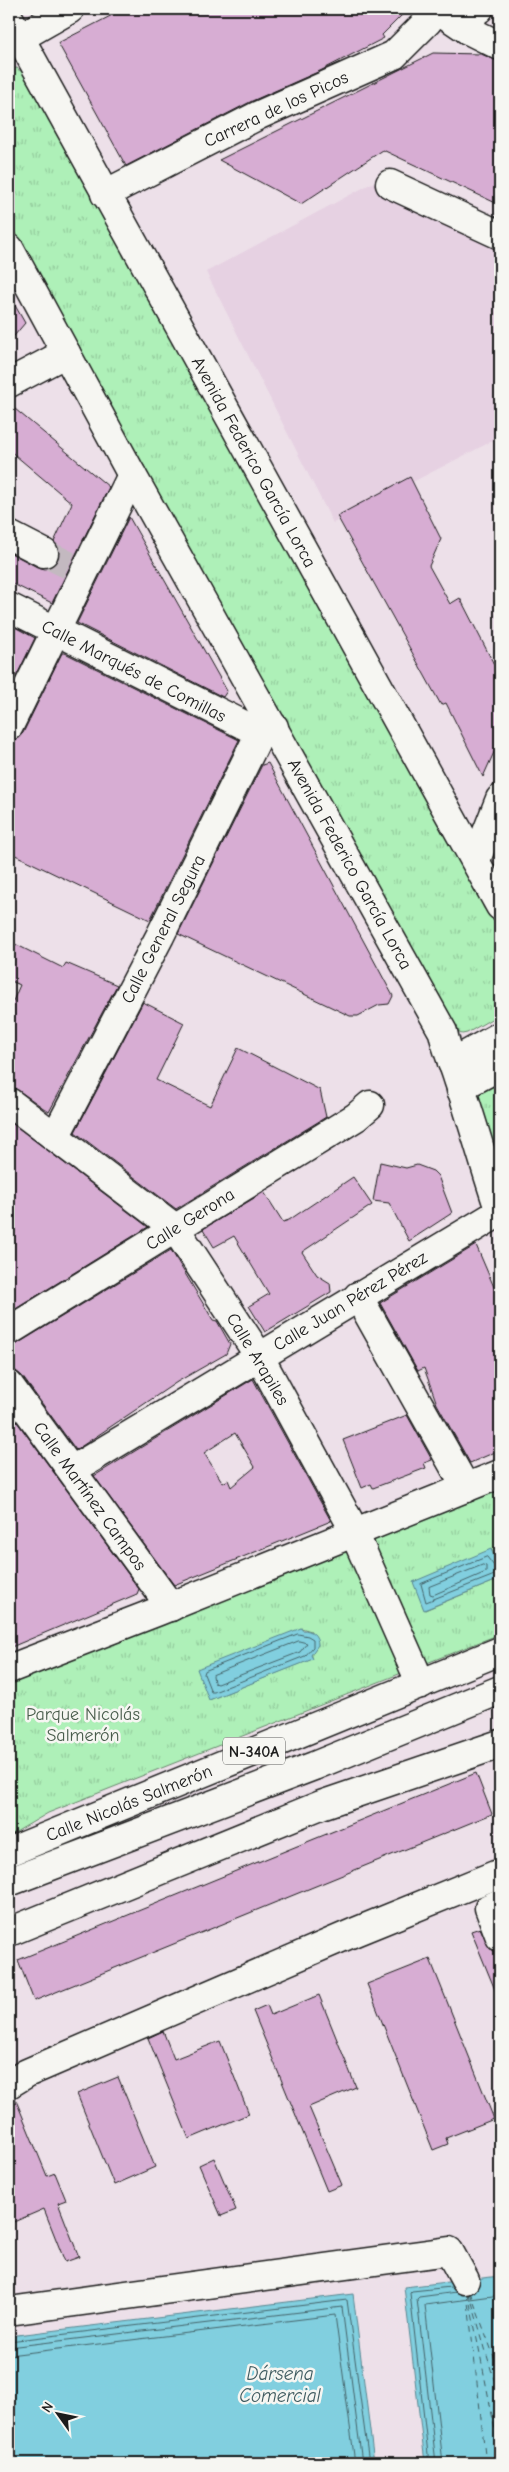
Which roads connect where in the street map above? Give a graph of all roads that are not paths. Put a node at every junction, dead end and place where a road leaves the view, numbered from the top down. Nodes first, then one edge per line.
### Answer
1 (70, 9) edge
2 (436, 9) edge
3 (473, 20) edge
4 (15, 43) edge
5 (500, 46) edge
6 (390, 184) dead end
7 (105, 194) junction
8 (500, 235) edge
9 (9, 248) edge
10 (66, 353) junction
11 (9, 383) edge
12 (132, 474) junction
13 (9, 535) edge
14 (44, 553) tunnel mouth
15 (9, 607) edge
16 (55, 632) junction
17 (11, 718) edge
18 (267, 730) junction
19 (500, 799) edge
20 (496, 822) edge
21 (476, 860) junction
22 (500, 906) edge
23 (500, 1036) edge
24 (452, 1063) junction
25 (500, 1066) edge
26 (461, 1090) junction
27 (9, 1102) edge
28 (370, 1105) dead end
29 (55, 1137) junction
30 (500, 1212) edge
31 (175, 1228) junction
32 (351, 1300) junction
33 (9, 1331) edge
34 (374, 1351) dead end
35 (259, 1356) junction
36 (9, 1386) edge
37 (72, 1470) junction
38 (500, 1474) edge
39 (466, 1488) junction
40 (356, 1532) junction
41 (171, 1606) junction
42 (500, 1651) edge
43 (9, 1668) edge
44 (421, 1684) junction
45 (500, 1690) edge
46 (500, 1744) edge
47 (9, 1852) edge
48 (500, 1873) edge
49 (9, 1882) edge
50 (500, 1903) edge
51 (9, 1932) edge
52 (500, 1937) edge
53 (9, 2084) edge
54 (465, 2280) dead end
55 (9, 2311) edge

1 - 4 main road
2 - 3 main road
2 - 7 main road, Carrera de los Picos
3 - 5 main road
4 - 7 main road, Avenida Federico García Lorca
6 - 8 main road
7 - 21 main road, Avenida Federico García Lorca
9 - 10 main road, Avenida Federico García Lorca
10 - 11 main road
10 - 12 main road, Avenida Federico García Lorca
12 - 16 main road
12 - 18 main road, Avenida Federico García Lorca
13 - 14 main road
15 - 16 main road, Calle Marqués de Comillas
16 - 17 main road
16 - 18 main road, Calle Marqués de Comillas
18 - 24 main road, Avenida Federico García Lorca
18 - 29 main road, Calle General Segura
19 - 20 main road
20 - 21 main road
21 - 22 main road, Avenida Federico García Lorca
23 - 24 main road
24 - 26 main road, Avenida Federico García Lorca
25 - 26 main road
26 - 30 main road, Avenida Federico García Lorca
27 - 29 main road, Calle Arapiles
28 - 31 main road, Calle Gerona
29 - 31 main road, Calle Arapiles
30 - 32 main road, Calle Juan Pérez Pérez
31 - 33 main road, Calle Gerona
31 - 35 main road, Calle Arapiles
32 - 34 main road
32 - 35 main road, Calle Juan Pérez Pérez
32 - 39 main road
35 - 37 main road, Calle Juan Pérez Pérez
35 - 40 main road, Calle Arapiles
36 - 37 main road, Calle Martínez Campos
37 - 41 main road, Calle Martínez Campos
38 - 39 main road
39 - 40 main road
40 - 41 main road
40 - 44 main road, Calle Arapiles
41 - 43 main road
42 - 44 main road, Calle Nicolás Salmerón / N-340A
44 - 47 main road, Calle Nicolás Salmerón / N-340A
45 - 49 main road, Calle Nicolás Salmerón / N-340A
46 - 51 main road
48 - 53 main road
50 - 52 main road
54 - 55 main road

